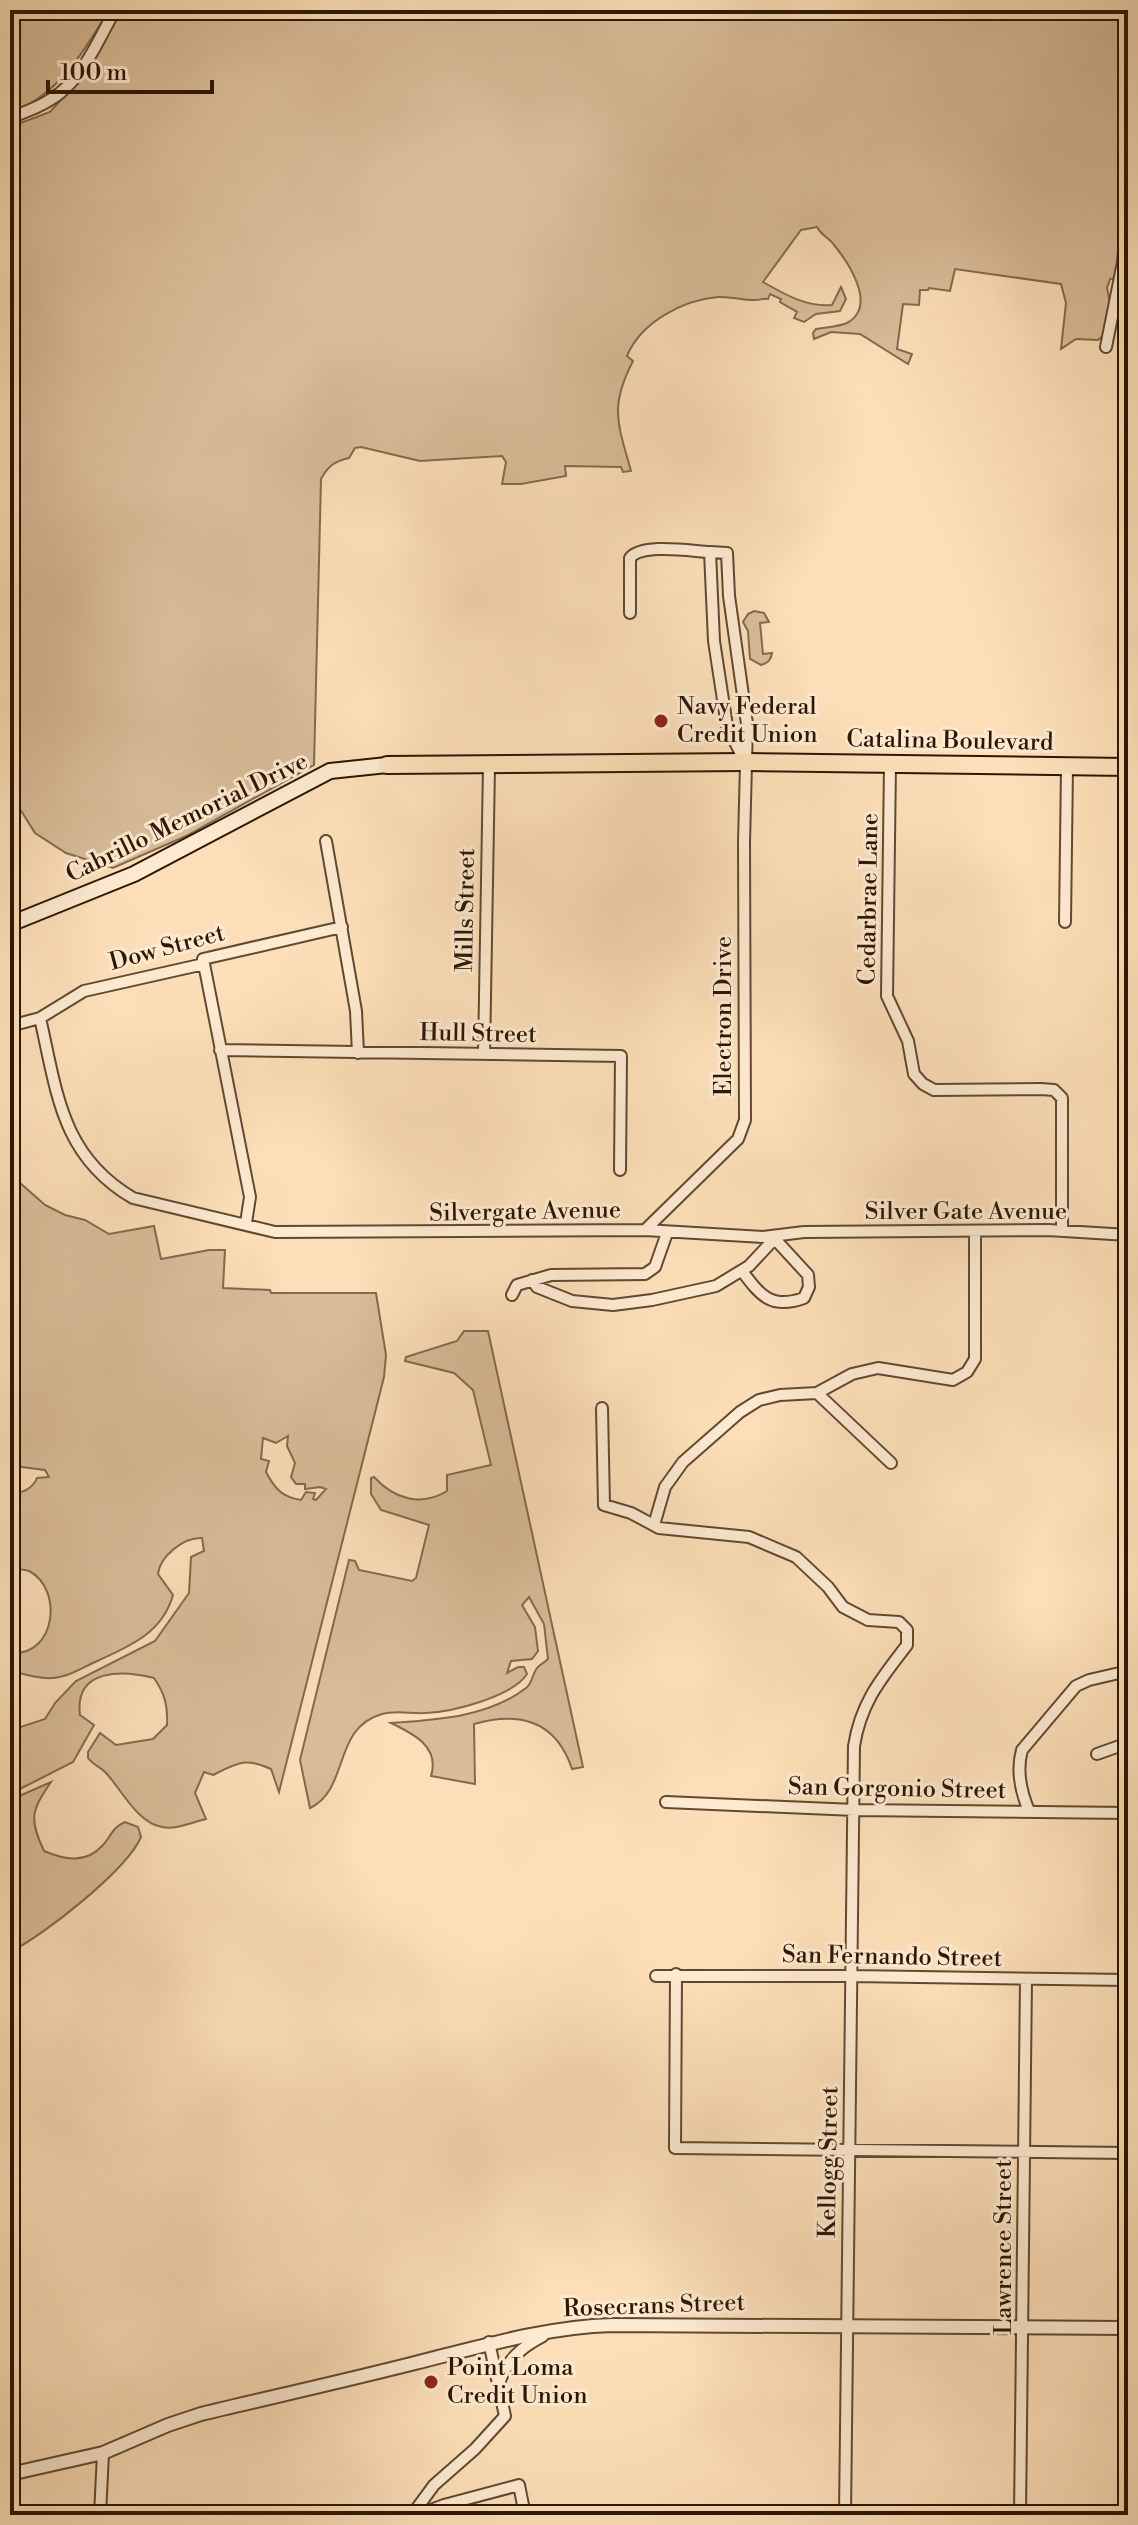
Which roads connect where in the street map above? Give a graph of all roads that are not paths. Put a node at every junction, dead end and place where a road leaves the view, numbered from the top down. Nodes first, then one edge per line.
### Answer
1 (115, 10) edge
2 (1125, 10) edge
3 (10, 118) edge
4 (1106, 347) dead end
5 (710, 552) junction
6 (630, 613) dead end
7 (745, 762) junction
8 (890, 764) junction
9 (387, 765) joint
10 (489, 766) junction
11 (1067, 767) junction
12 (1128, 767) edge
13 (326, 841) dead end
14 (1065, 922) dead end
15 (10, 924) edge
16 (342, 927) junction
17 (204, 964) junction
18 (40, 1018) junction
19 (10, 1026) edge
20 (220, 1050) junction
21 (358, 1053) junction
22 (484, 1054) junction
23 (620, 1170) dead end
24 (246, 1223) junction
25 (645, 1230) junction
26 (1062, 1231) junction
27 (804, 1232) joint
28 (975, 1232) junction
29 (667, 1233) junction
30 (1128, 1235) edge
31 (777, 1236) junction
32 (742, 1271) junction
33 (532, 1280) junction
34 (512, 1295) dead end
35 (817, 1393) junction
36 (602, 1408) dead end
37 (891, 1463) dead end
38 (654, 1525) junction
39 (1128, 1671) edge
40 (1128, 1743) edge
41 (1097, 1754) dead end
42 (666, 1802) dead end
43 (855, 1810) junction
44 (1029, 1811) junction
45 (1128, 1813) edge
46 (676, 1974) junction
47 (656, 1976) dead end
48 (852, 1976) junction
49 (1026, 1979) junction
50 (1128, 1980) edge
51 (849, 2151) junction
52 (1024, 2153) junction
53 (1128, 2153) edge
54 (847, 2324) junction
55 (1023, 2327) junction
56 (1128, 2328) edge
57 (550, 2332) junction
58 (489, 2342) junction
59 (498, 2385) junction
60 (103, 2453) junction
61 (10, 2474) edge
62 (754, 2511) dead end
63 (845, 2514) edge
64 (100, 2515) edge
65 (415, 2515) edge
66 (525, 2515) edge
67 (1020, 2515) edge
68 (1028, 2515) edge

1 - 3 street
2 - 4 street
5 - 6 street
5 - 7 street, Electron Drive
5 - 7 street, Electron Drive
7 - 8 main road, Catalina Boulevard
7 - 10 main road, Catalina Boulevard
7 - 25 street, Electron Drive
8 - 11 main road, Catalina Boulevard
8 - 26 street, Cedarbrae Lane
9 - 10 main road, Catalina Boulevard
9 - 15 main road, Cabrillo Memorial Drive
10 - 22 street, Mills Street
11 - 12 main road, Catalina Boulevard
11 - 14 street
13 - 16 street
16 - 17 street, Dow Street
16 - 21 street
17 - 18 street, Dow Street
17 - 20 street
18 - 19 street, Dow Street
18 - 24 street
20 - 21 street, Hull Street
20 - 24 street
21 - 22 street, Hull Street
22 - 23 street, Hull Street
24 - 25 street, Silvergate Avenue
25 - 29 street, Silvergate Avenue
26 - 28 street, Silver Gate Avenue
26 - 30 street, Silver Gate Avenue
27 - 28 street, Silver Gate Avenue
27 - 31 street, Silvergate Avenue
28 - 35 street
29 - 31 street, Silvergate Avenue
29 - 33 street
31 - 32 street
31 - 32 street
32 - 33 street
33 - 34 street
35 - 37 street
35 - 38 street
36 - 38 street
38 - 43 street, Kellogg Street
39 - 44 street
40 - 41 street
42 - 43 street, San Gorgonio Street
43 - 44 street, San Gorgonio Street
43 - 48 street, Kellogg Street
44 - 45 street, San Gorgonio Street
46 - 47 street, San Fernando Street
46 - 48 street, San Fernando Street
46 - 51 street
48 - 49 street, San Fernando Street
48 - 51 street, Kellogg Street
49 - 50 street, San Fernando Street
49 - 52 street, Lawrence Street
51 - 52 street
51 - 54 street, Kellogg Street
52 - 53 street
52 - 55 street, Lawrence Street
54 - 55 street, Rosecrans Street
54 - 57 street, Rosecrans Street
54 - 63 street, Kellogg Street
55 - 56 street, Rosecrans Street
55 - 67 street, Lawrence Street
57 - 58 street, Rosecrans Street
57 - 59 street
58 - 59 street
58 - 60 street, Rosecrans Street
59 - 65 street
60 - 61 street, Rosecrans Street
60 - 64 street
62 - 63 street
63 - 67 street
65 - 66 street
67 - 68 street

